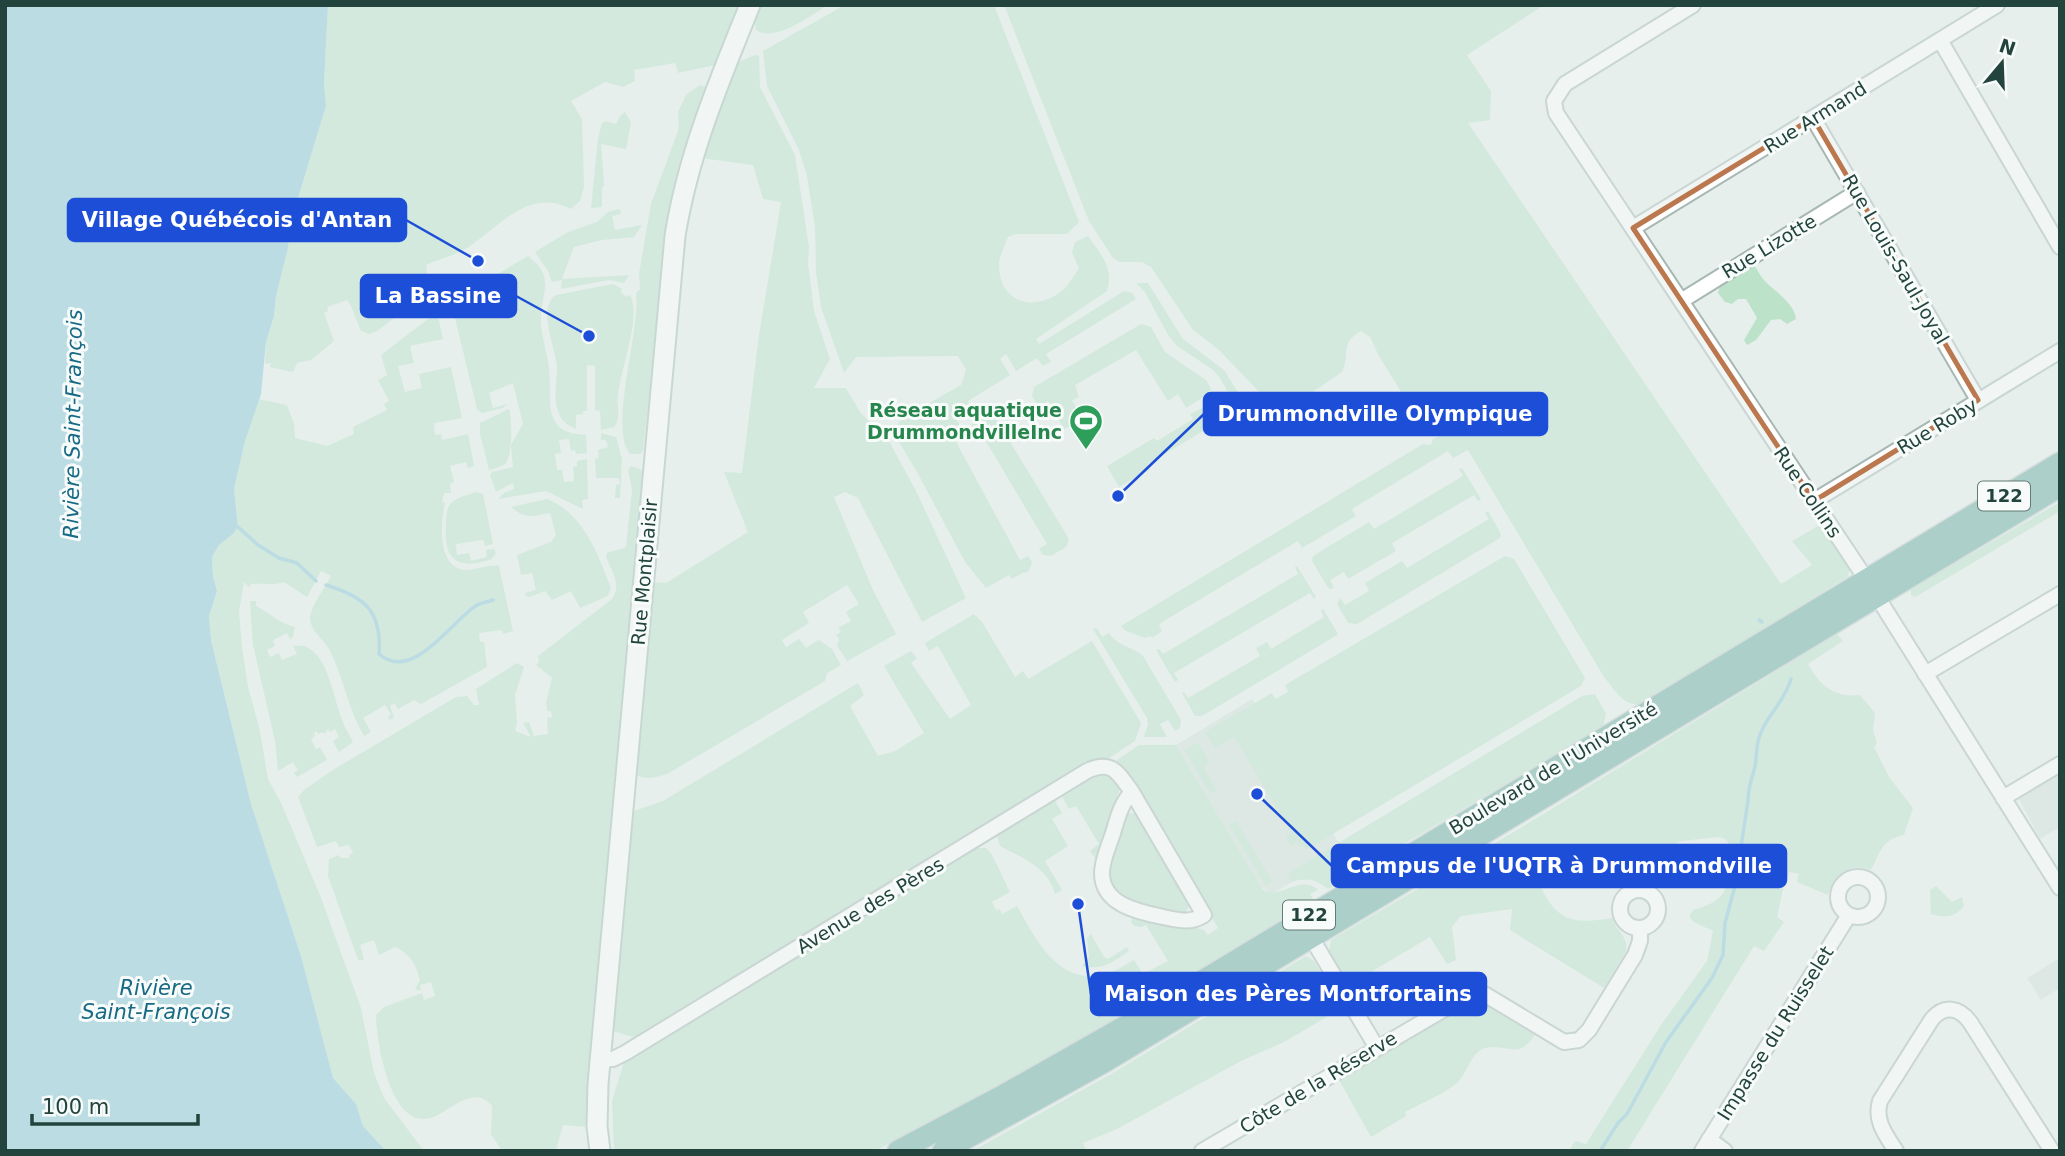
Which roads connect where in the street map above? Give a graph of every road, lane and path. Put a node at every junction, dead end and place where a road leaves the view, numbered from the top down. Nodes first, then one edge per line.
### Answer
1 (750, 5) edge
2 (1693, 5) edge
3 (1997, 5) edge
4 (1940, 40) junction
5 (1813, 118) junction
6 (1857, 192) junction
7 (1633, 228) junction
8 (2060, 247) edge
9 (1681, 301) junction
10 (2060, 351) edge
11 (1978, 400) junction
12 (2060, 463) edge
13 (2060, 486) edge
14 (1814, 501) junction
15 (1871, 587) junction
16 (2060, 594) edge
17 (1925, 674) junction
18 (1631, 732) junction
19 (2060, 764) edge
20 (1132, 792) junction
21 (2003, 798) junction
22 (2060, 888) edge
23 (1849, 915) dead end
24 (1640, 928) dead end
25 (1311, 937) junction
26 (1377, 1048) junction
27 (600, 1060) junction
28 (1705, 1145) edge
29 (909, 1149) edge
30 (600, 1151) edge
31 (943, 1151) edge
32 (1202, 1151) edge
33 (1725, 1151) edge
34 (1896, 1151) edge
35 (2052, 1151) edge

1 - 27 street, Rue Montplaisir
2 - 7 street, Rue Collins
3 - 4 street, Rue Armand
4 - 5 street, Rue Armand
4 - 8 street
5 - 6 street, Rue Louis-Saul-Joyal
5 - 7 street, Rue Armand
6 - 9 street, Rue Lizotte
6 - 11 street, Rue Louis-Saul-Joyal
7 - 9 street, Rue Collins
9 - 14 street, Rue Collins
10 - 11 street, Rue Roby
11 - 14 street, Rue Roby
12 - 15 main road, Boulevard de l'Université / 122
13 - 15 main road, Boulevard de l'Université
14 - 15 street, Rue Collins
15 - 17 street, Rue Collins
15 - 18 main road, Boulevard de l'Université / 122
16 - 17 street
17 - 21 street, Rue Collins
18 - 25 main road, Boulevard de l'Université
18 - 29 main road, Boulevard de l'Université / 122
19 - 21 street
20 - 20 street
20 - 27 street, Avenue des Pères
21 - 22 street, Rue Collins
23 - 28 street, Impasse du Ruisselet
24 - 26 street, Côte de la Réserve
25 - 26 street
25 - 31 main road, Boulevard de l'Université
26 - 32 street, Côte de la Réserve
27 - 30 street, Rue Montplaisir
28 - 33 street
34 - 35 street

